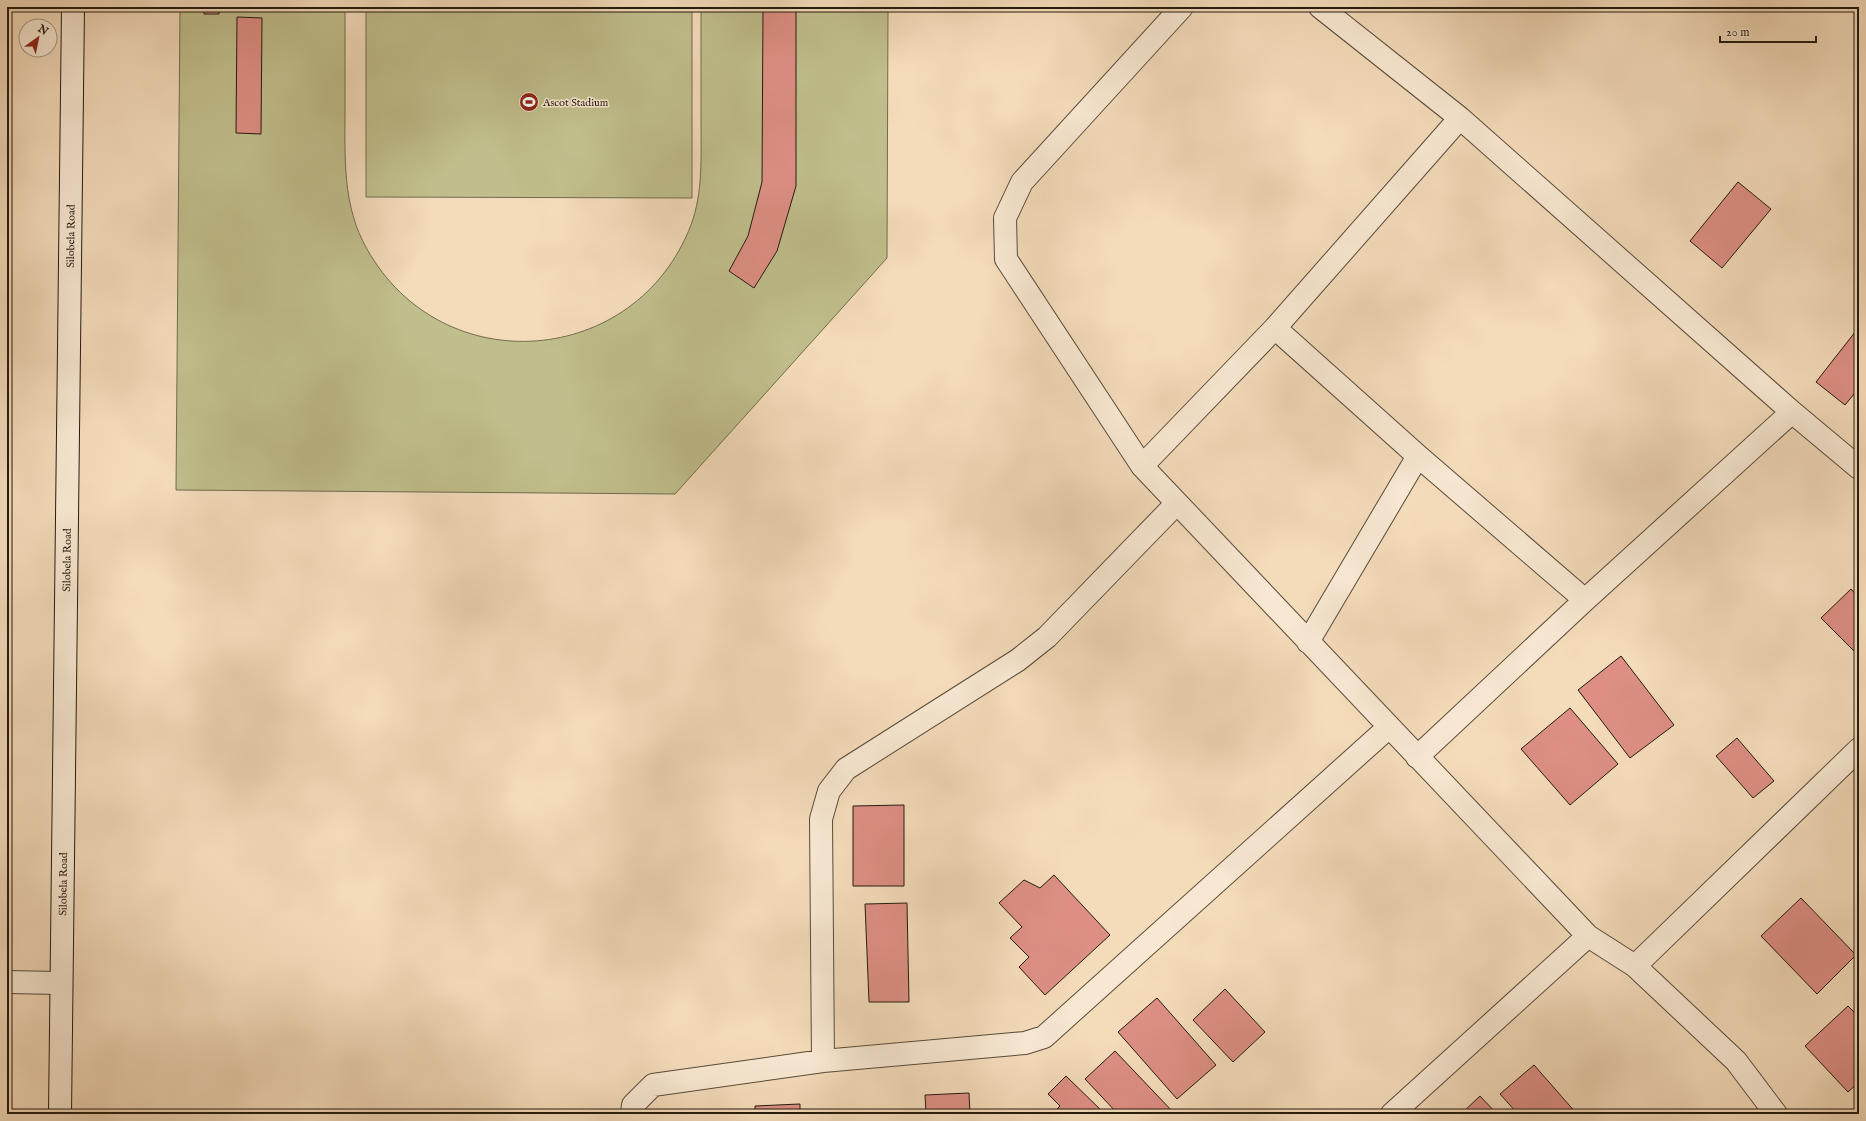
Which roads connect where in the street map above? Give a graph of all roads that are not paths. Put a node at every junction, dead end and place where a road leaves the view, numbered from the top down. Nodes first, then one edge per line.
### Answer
1 (73, 7) edge
2 (1182, 7) edge
3 (1320, 7) edge
4 (1460, 118) junction
5 (1275, 328) junction
6 (1792, 412) junction
7 (1418, 456) junction
8 (1142, 466) junction
9 (1859, 468) edge
10 (1177, 503) junction
11 (1585, 600) junction
12 (1308, 642) junction
13 (1389, 727) junction
14 (1859, 749) edge
15 (1417, 758) junction
16 (1588, 936) junction
17 (1634, 966) junction
18 (7, 982) edge
19 (60, 983) junction
20 (823, 1061) junction
21 (60, 1114) edge
22 (632, 1114) edge
23 (1392, 1114) edge
24 (1776, 1114) edge

1 - 19 street, Silobela Road
2 - 8 street
3 - 4 street
4 - 5 street
4 - 6 street
5 - 7 street
5 - 8 street
6 - 9 street
6 - 11 street
7 - 11 street
7 - 12 street
8 - 10 street
10 - 12 street
10 - 20 street
11 - 15 street
12 - 13 street
13 - 15 street
13 - 20 street
14 - 17 street
15 - 16 street
16 - 17 street
16 - 23 street
17 - 24 street
18 - 19 street
19 - 21 street, Silobela Road
20 - 22 street

